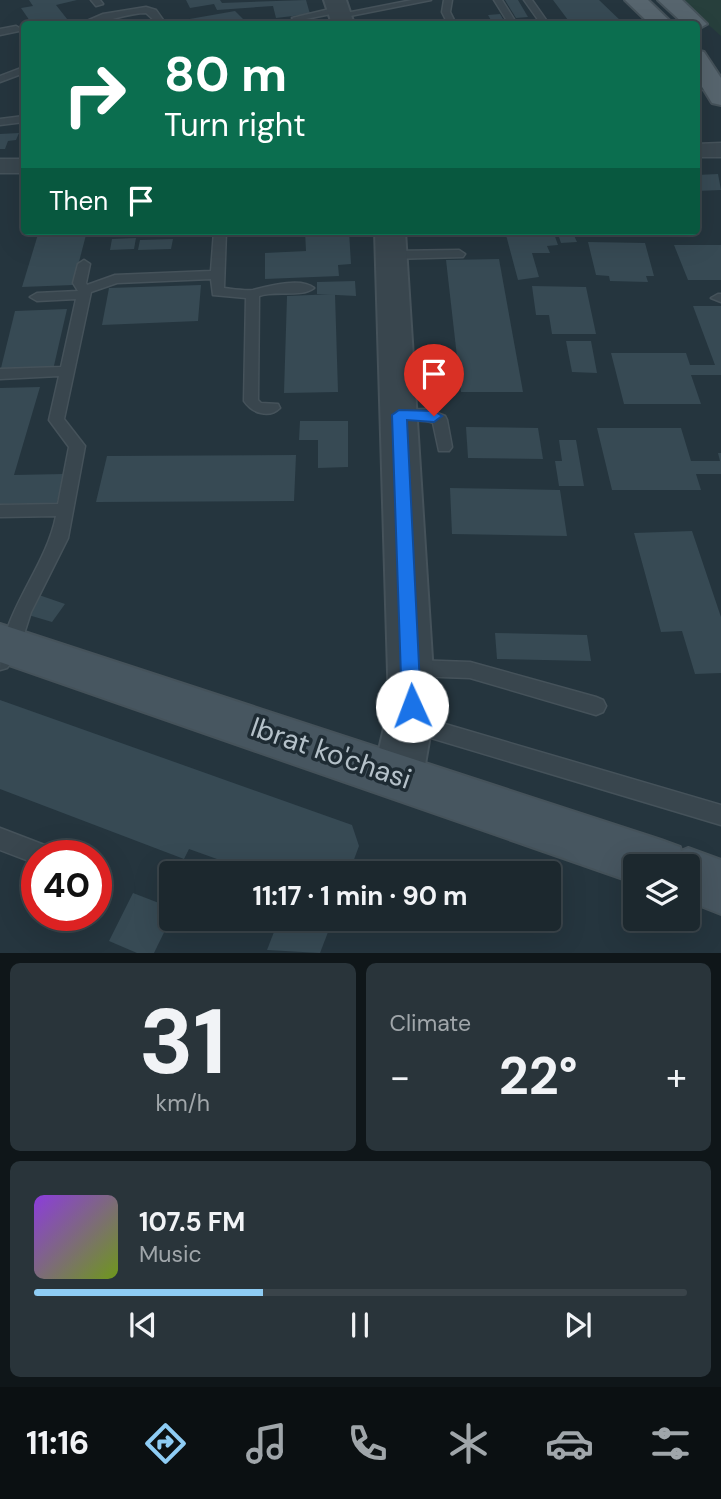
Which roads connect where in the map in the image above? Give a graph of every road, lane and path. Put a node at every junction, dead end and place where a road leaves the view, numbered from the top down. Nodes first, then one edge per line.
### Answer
1 (427, 0) edge
2 (448, 0) edge
3 (498, 0) edge
4 (528, 0) edge
5 (636, 0) edge
6 (669, 0) edge
7 (339, 12) edge
8 (296, 18) dead end
9 (89, 21) edge
10 (160, 21) edge
11 (450, 21) edge
12 (511, 21) edge
13 (543, 21) edge
14 (659, 21) edge
15 (687, 21) edge
16 (16, 29) dead end
17 (0, 32) edge
18 (700, 37) edge
19 (21, 71) edge
20 (0, 79) edge
21 (711, 91) edge
22 (21, 119) edge
23 (0, 122) edge
24 (721, 150) edge
25 (700, 151) edge
26 (0, 166) edge
27 (21, 166) edge
28 (220, 235) edge
29 (391, 243) edge
30 (460, 254) dead end
31 (84, 264) dead end
32 (217, 275) junction
33 (308, 288) dead end
34 (84, 293) junction
35 (253, 294) junction
36 (37, 297) dead end
37 (66, 371) junction
38 (0, 374) edge
39 (273, 408) dead end
40 (399, 415) junction
41 (444, 447) dead end
42 (65, 510) junction
43 (0, 511) edge
44 (4, 651) edge
45 (411, 668) junction
46 (596, 706) dead end
47 (409, 722) junction
48 (398, 776) junction
49 (721, 815) edge
50 (0, 839) edge
51 (21, 847) edge
52 (626, 854) edge
53 (700, 880) edge
54 (721, 887) edge

1 - 7 lane
2 - 11 lane
3 - 12 lane
4 - 13 lane
5 - 14 main road
6 - 15 main road
7 - 8 lane
9 - 10 lane
16 - 17 lane
18 - 21 main road
19 - 20 lane
22 - 23 lane
24 - 25 street
26 - 27 street
28 - 32 lane
29 - 30 lane
29 - 40 street
31 - 34 lane
32 - 34 lane
32 - 35 lane
33 - 35 lane
34 - 36 lane
34 - 37 lane
35 - 39 lane
37 - 38 lane
37 - 42 lane
40 - 41 lane
40 - 45 street
42 - 43 lane
42 - 44 lane
44 - 48 main road, Ibrat ko'chasi
45 - 46 lane
45 - 47 street
47 - 48 street
47 - 49 lane
48 - 52 main road, Ibrat ko'chasi
50 - 51 lane
53 - 54 main road

